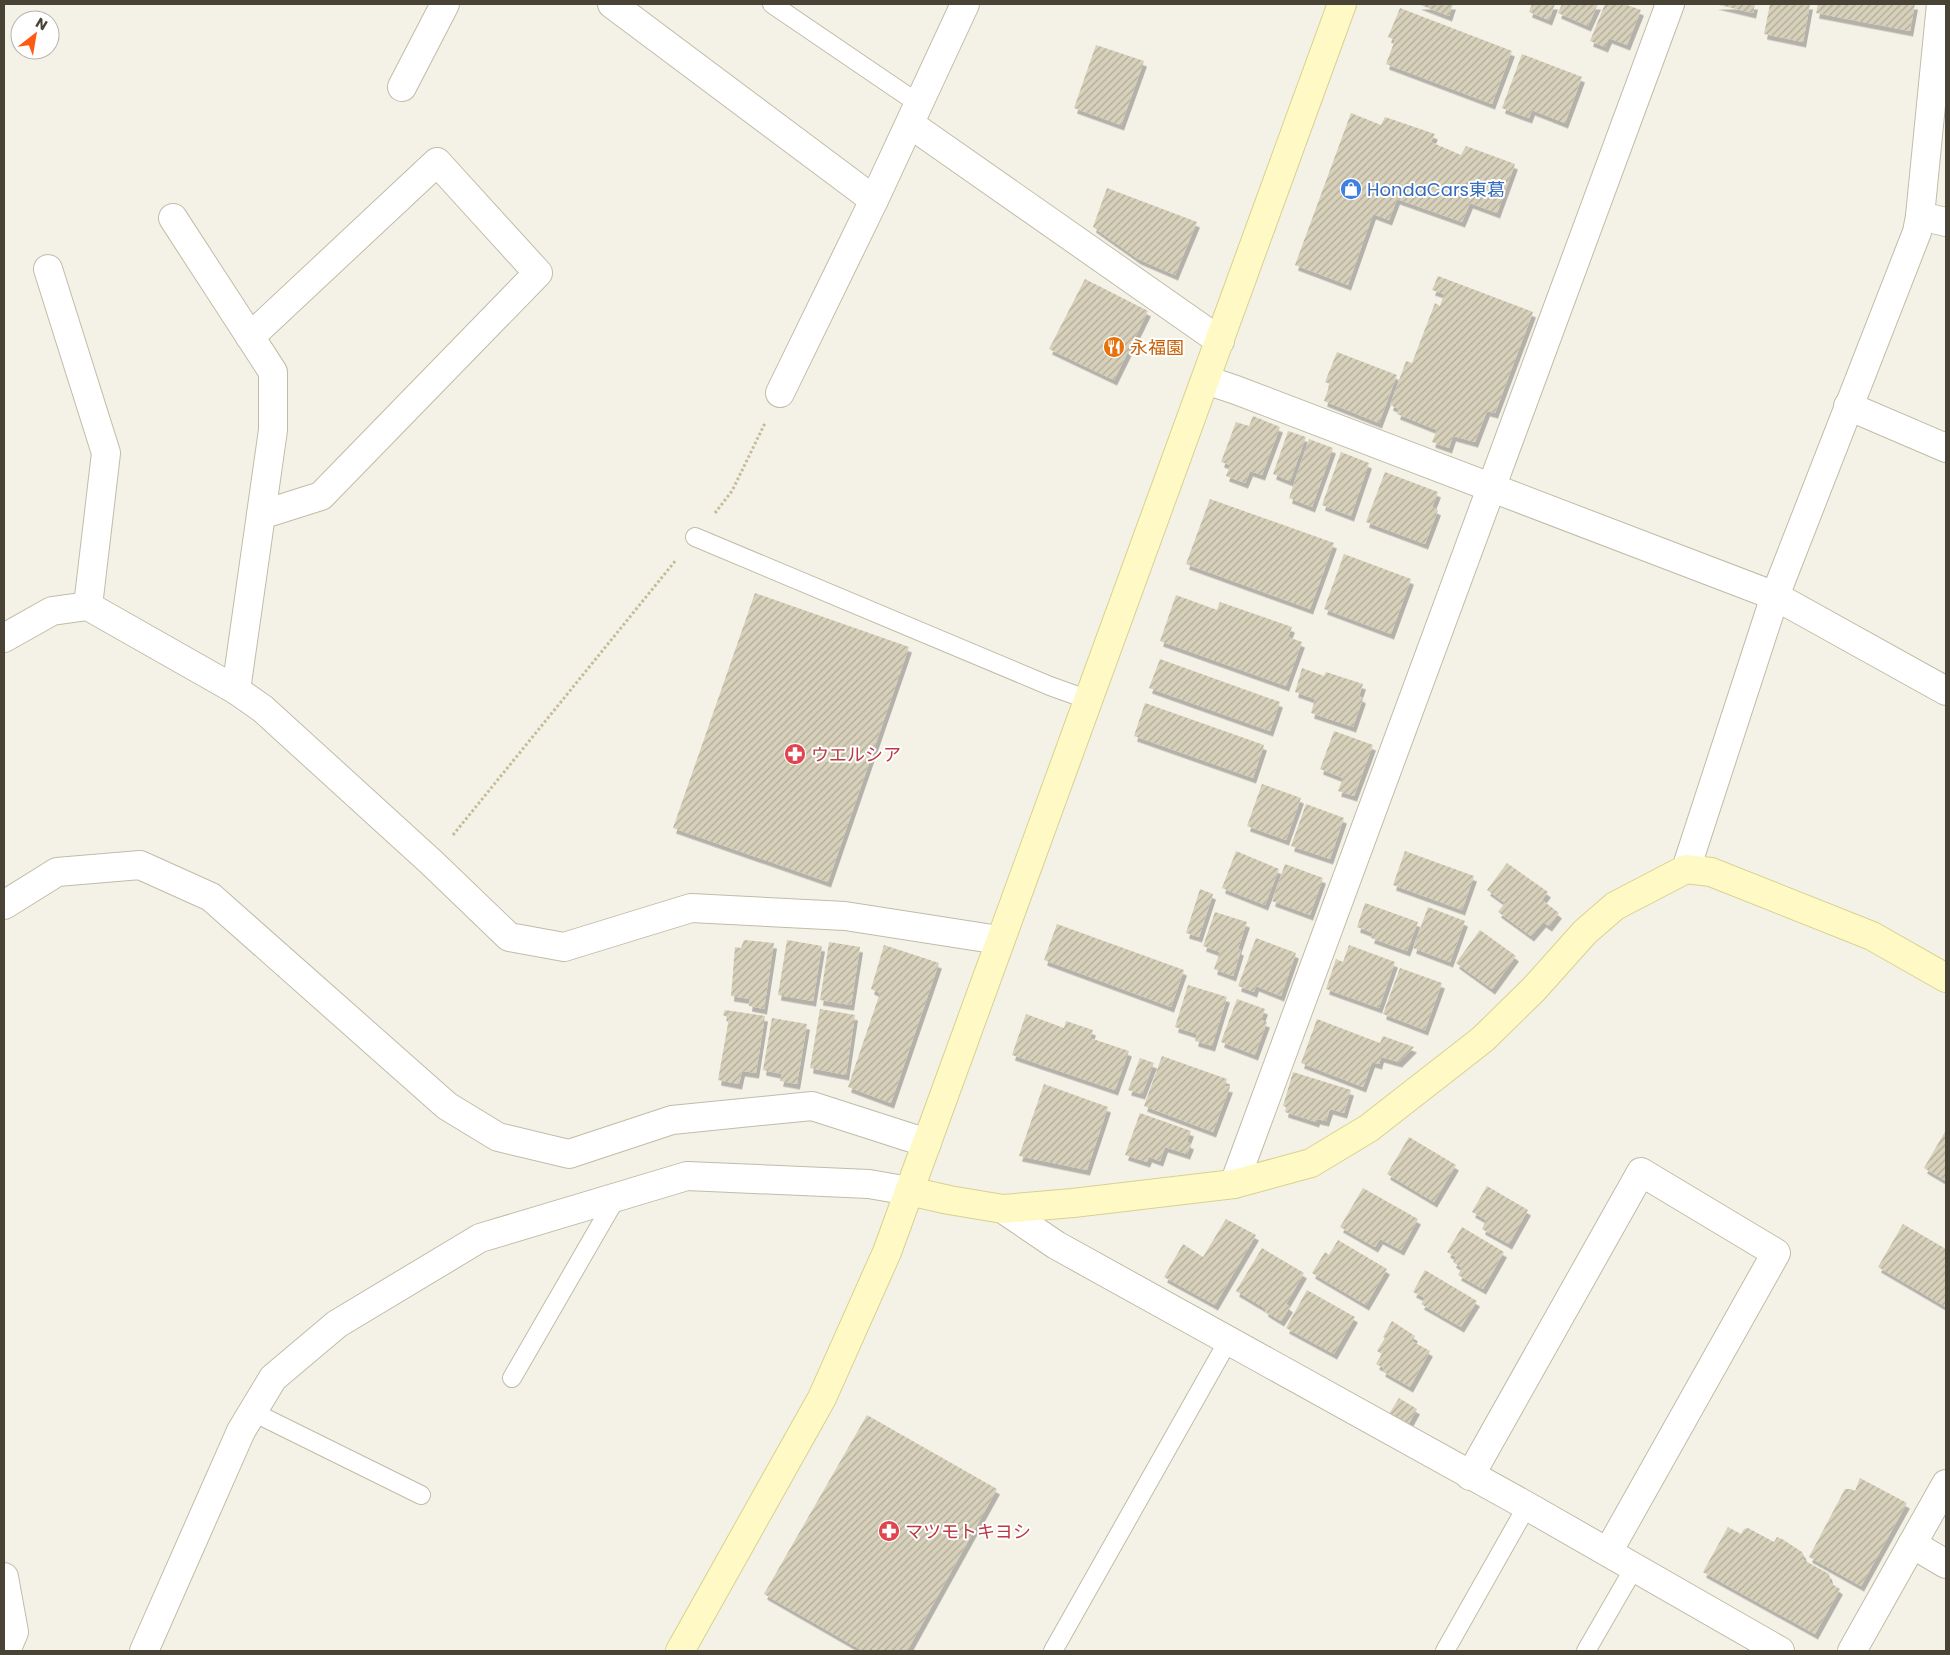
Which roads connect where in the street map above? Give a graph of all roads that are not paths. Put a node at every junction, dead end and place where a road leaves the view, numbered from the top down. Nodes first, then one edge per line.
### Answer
1 (444, 4) edge
2 (612, 4) edge
3 (772, 4) edge
4 (965, 4) edge
5 (1342, 4) edge
6 (1670, 4) edge
7 (1941, 4) edge
8 (402, 87) dead end
9 (914, 114) junction
10 (874, 200) junction
11 (173, 218) dead end
12 (1933, 219) edge
13 (48, 270) dead end
14 (250, 337) junction
15 (1220, 341) junction
16 (1206, 380) junction
17 (780, 393) road end
18 (1848, 406) junction
19 (1946, 448) edge
20 (1492, 487) junction
21 (261, 515) junction
22 (695, 537) road end
23 (1775, 596) junction
24 (88, 606) junction
25 (4, 638) edge
26 (236, 690) junction
27 (1946, 691) edge
28 (1089, 700) junction
29 (1686, 869) junction
30 (4, 905) edge
31 (999, 940) junction
32 (1946, 978) edge
33 (927, 1143) junction
34 (1234, 1184) junction
35 (909, 1191) junction
36 (616, 1198) junction
37 (1003, 1209) junction
38 (1228, 1342) junction
39 (512, 1378) dead end
40 (252, 1412) junction
41 (1470, 1476) junction
42 (1946, 1484) edge
43 (421, 1495) dead end
44 (1527, 1506) junction
45 (1912, 1544) junction
46 (1608, 1552) junction
47 (1946, 1564) edge
48 (1634, 1568) junction
49 (4, 1577) edge
50 (6, 1651) edge
51 (144, 1651) edge
52 (680, 1651) edge
53 (1053, 1651) edge
54 (1445, 1651) edge
55 (1586, 1651) edge
56 (1780, 1651) edge
57 (1852, 1651) edge

1 - 8 street
2 - 10 street
3 - 9 lane
4 - 9 street
5 - 15 street
6 - 20 street
7 - 12 street
9 - 10 street
9 - 15 street
10 - 17 street
11 - 14 street
12 - 18 street
13 - 24 street
14 - 21 street
14 - 21 street
15 - 16 street
16 - 20 street
16 - 28 street
18 - 19 street
18 - 23 street
20 - 23 street
20 - 34 street
21 - 26 street
22 - 28 lane
23 - 27 street
23 - 29 street
24 - 25 street
24 - 26 street
26 - 31 street
28 - 31 street
29 - 32 street
29 - 34 street
30 - 33 street
31 - 33 street
33 - 35 street
34 - 37 street
35 - 36 street
35 - 37 street
35 - 52 street
36 - 39 lane
36 - 40 street
37 - 38 street
38 - 41 street
38 - 53 lane
40 - 43 lane
40 - 51 street
41 - 44 street
41 - 46 street
42 - 45 street
44 - 46 street
44 - 54 lane
45 - 47 street
45 - 57 street
46 - 48 street
48 - 55 lane
48 - 56 street
49 - 50 street

